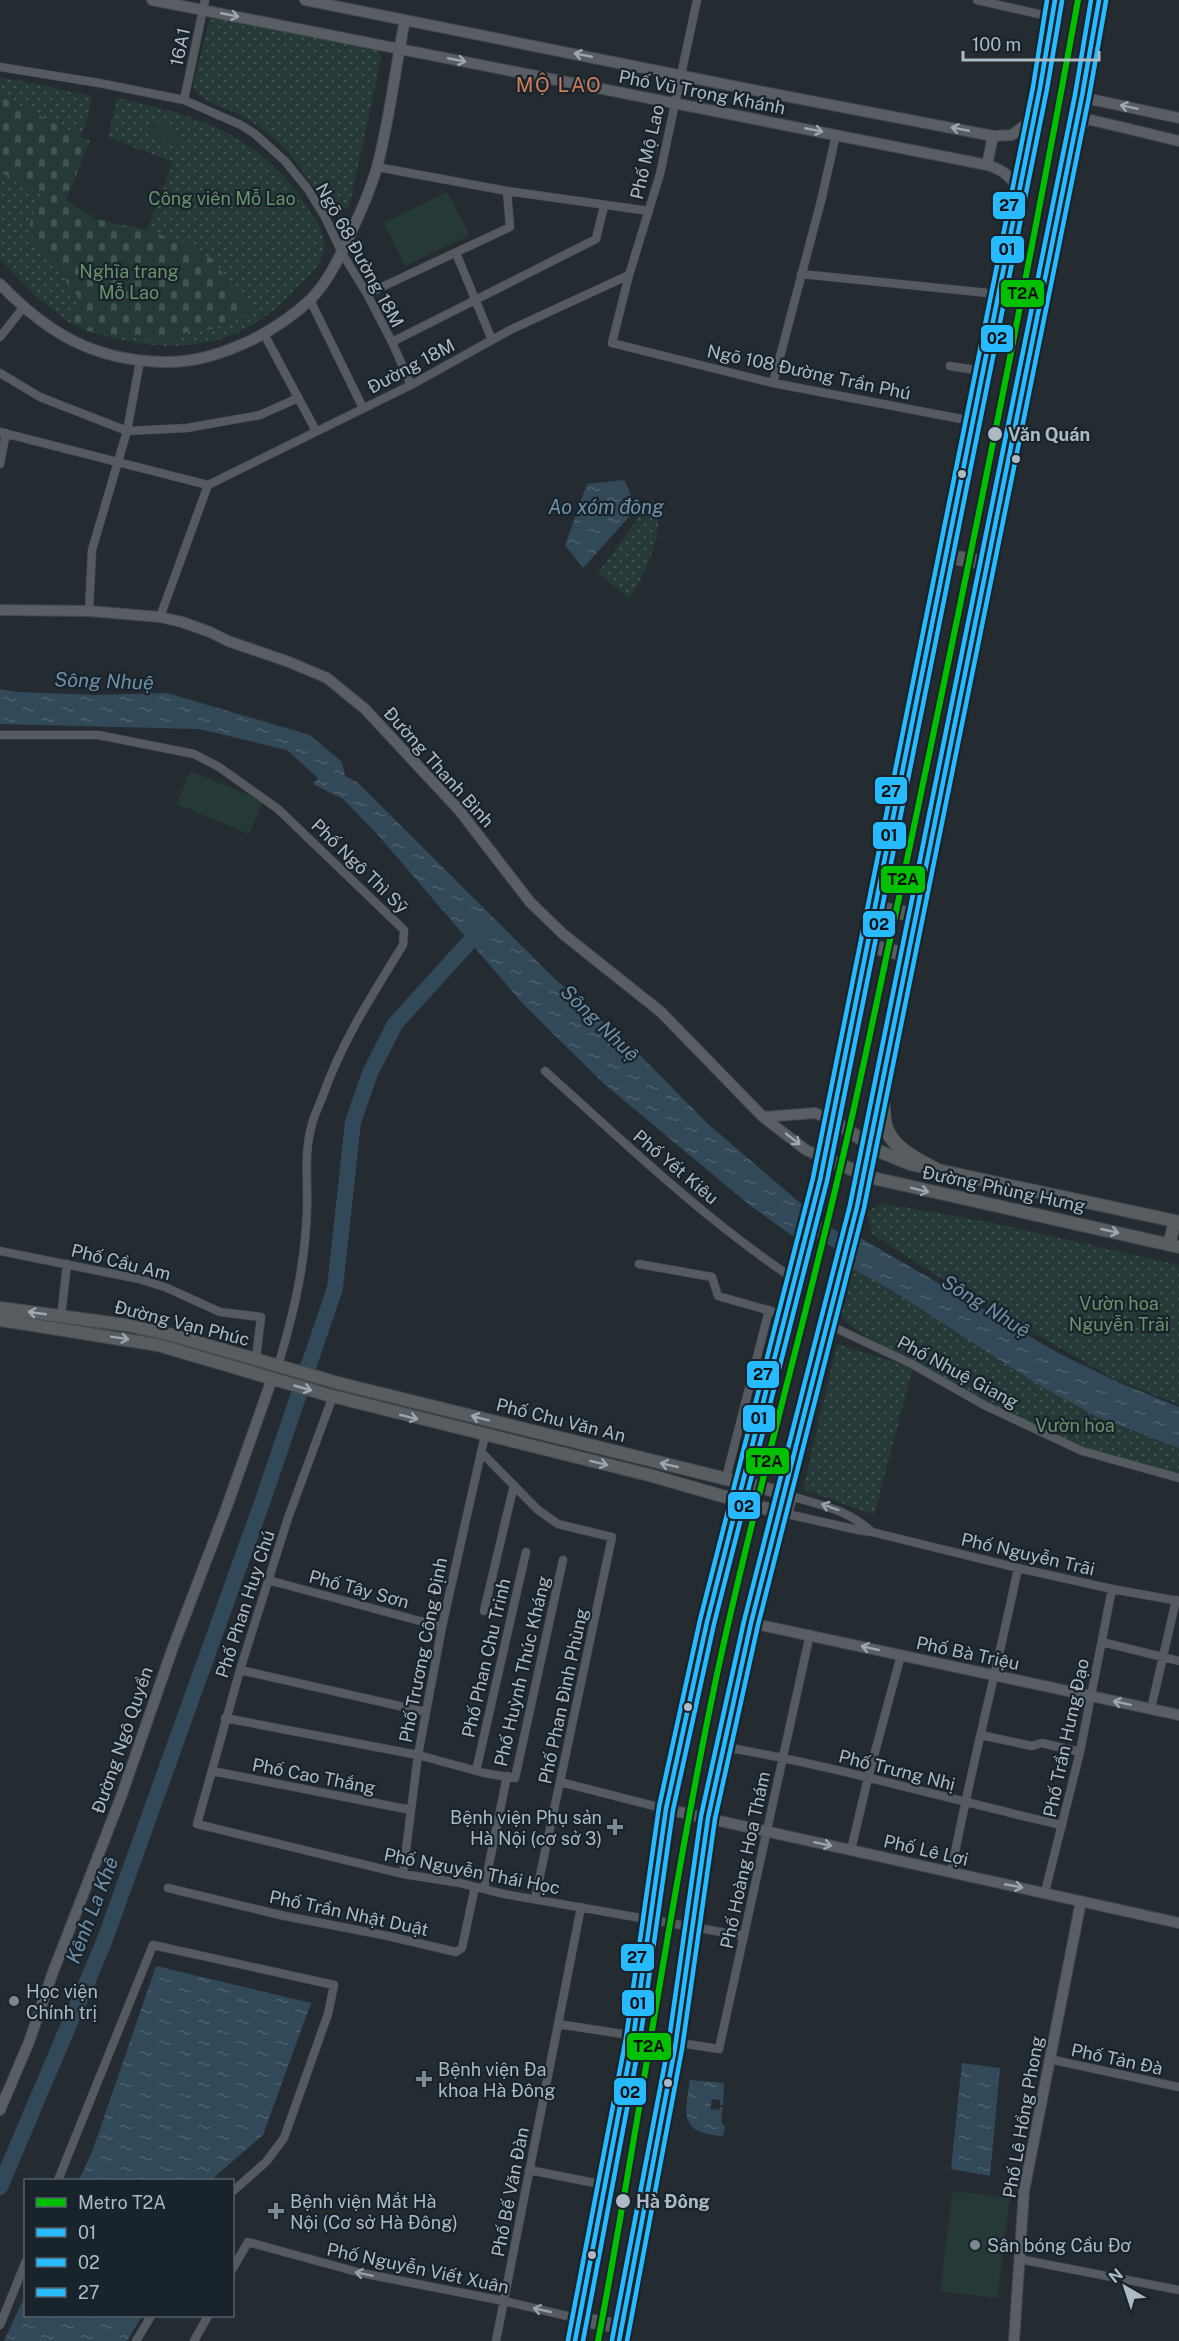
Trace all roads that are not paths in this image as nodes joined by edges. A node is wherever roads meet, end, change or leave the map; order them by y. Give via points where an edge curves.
1 (152, 0) edge
2 (305, 0) edge
3 (697, 0) edge
4 (977, 0) edge
5 (1055, 0) edge
6 (1099, 0) edge
7 (335, 3) edge
8 (204, 5) edge
9 (1052, 17) junction
10 (405, 20) junction
11 (399, 49) junction
12 (0, 67) edge
13 (682, 75) junction
14 (1083, 90) junction
15 (184, 100) junction
16 (674, 103) junction
17 (1108, 103) junction
18 (1179, 118) edge
19 (1033, 119) junction
20 (1105, 123) junction
21 (1074, 134) junction
22 (836, 135) junction
23 (993, 136) junction
24 (1179, 141) edge
25 (987, 165) junction
26 (377, 168) junction
27 (507, 192) junction
28 (1018, 195) junction
29 (604, 206) junction
30 (649, 212) junction
31 (342, 253) junction
32 (456, 253) junction
33 (801, 274) junction
34 (629, 275) junction
35 (0, 284) edge
36 (367, 294) junction
37 (998, 294) junction
38 (310, 300) junction
39 (475, 300) junction
40 (23, 308) junction
41 (264, 334) junction
42 (0, 337) edge
43 (492, 340) junction
44 (392, 342) junction
45 (641, 350) joint
46 (140, 361) junction
47 (950, 366) dead end
48 (982, 371) junction
49 (0, 373) edge
50 (773, 383) junction
51 (411, 385) junction
52 (298, 398) junction
53 (363, 408) junction
54 (972, 421) junction
55 (128, 431) junction
56 (316, 431) junction
57 (3, 433) edge
58 (116, 463) junction
59 (0, 464) edge
60 (208, 485) junction
61 (945, 556) junction
62 (987, 563) junction
63 (0, 609) edge
64 (89, 611) junction
65 (160, 617) junction
66 (0, 735) edge
67 (873, 908) junction
68 (916, 915) junction
69 (866, 945) junction
70 (907, 955) junction
71 (544, 1071) dead end
72 (880, 1090) junction
73 (764, 1117) junction
74 (831, 1120) junction
75 (870, 1145) junction
76 (824, 1158) junction
77 (934, 1169) junction
78 (864, 1174) junction
79 (1177, 1222) edge
80 (1174, 1246) edge
81 (0, 1251) edge
82 (639, 1264) dead end
83 (67, 1266) junction
84 (796, 1272) junction
85 (0, 1308) edge
86 (769, 1310) junction
87 (785, 1315) junction
88 (61, 1317) junction
89 (0, 1320) edge
90 (827, 1324) junction
91 (193, 1342) junction
92 (189, 1354) junction
93 (256, 1359) junction
94 (280, 1367) junction
95 (275, 1380) junction
96 (335, 1382) junction
97 (330, 1396) junction
98 (393, 1396) junction
99 (389, 1412) junction
100 (485, 1435) junction
101 (555, 1438) junction
102 (551, 1451) junction
103 (481, 1452) junction
104 (726, 1478) junction
105 (1179, 1478) edge
106 (742, 1481) junction
107 (514, 1485) junction
108 (722, 1494) junction
109 (788, 1494) junction
110 (737, 1499) junction
111 (783, 1513) junction
112 (872, 1532) junction
113 (526, 1552) dead end
114 (563, 1560) dead end
115 (1018, 1568) junction
116 (268, 1580) junction
117 (1112, 1589) junction
118 (1178, 1600) edge
119 (484, 1611) dead end
120 (751, 1623) junction
121 (442, 1627) junction
122 (810, 1634) junction
123 (1102, 1642) junction
124 (901, 1655) junction
125 (1162, 1657) junction
126 (1179, 1661) edge
127 (240, 1670) junction
128 (996, 1675) junction
129 (1090, 1696) junction
130 (1150, 1708) junction
131 (426, 1712) junction
132 (1179, 1715) edge
133 (225, 1718) junction
134 (981, 1735) junction
135 (724, 1747) junction
136 (1080, 1752) junction
137 (418, 1755) junction
138 (783, 1757) junction
139 (476, 1771) junction
140 (212, 1772) junction
141 (507, 1776) junction
142 (868, 1778) junction
143 (560, 1782) junction
144 (964, 1803) junction
145 (666, 1809) junction
146 (411, 1810) junction
147 (708, 1818) junction
148 (197, 1824) joint
149 (1062, 1825) junction
150 (766, 1832) junction
151 (851, 1850) junction
152 (951, 1873) junction
153 (403, 1874) junction
154 (476, 1887) junction
155 (168, 1888) dead end
156 (484, 1889) junction
157 (1045, 1892) junction
158 (535, 1899) junction
159 (1081, 1901) junction
160 (581, 1907) junction
161 (650, 1921) junction
162 (1179, 1923) edge
163 (692, 1927) junction
164 (744, 1936) junction
165 (558, 2024) junction
166 (634, 2035) junction
167 (676, 2042) junction
168 (1049, 2059) junction
169 (1179, 2087) edge
170 (0, 2110) edge
171 (529, 2170) junction
172 (59, 2179) edge
173 (605, 2185) junction
174 (234, 2190) edge
175 (1019, 2259) junction
176 (24, 2266) edge
177 (234, 2266) edge
178 (1179, 2290) edge
179 (504, 2301) junction
180 (150, 2317) edge
181 (207, 2317) edge
182 (580, 2319) junction
183 (0, 2325) edge
184 (622, 2326) junction
185 (136, 2341) edge
186 (194, 2341) edge
187 (496, 2341) edge
188 (575, 2341) edge
189 (619, 2341) edge
190 (1014, 2341) edge

1 - 8 street, Phố Vũ Trọng Khánh
2 - 7 street, Phố Vũ Trọng Khánh
3 - 13 street, Phố Mộ Lao
4 - 9 street
5 - 9 highway
6 - 14 highway
7 - 10 street, Phố Vũ Trọng Khánh
8 -> 11 street, Phố Vũ Trọng Khánh
8 - 15 street, 16A1
9 - 19 highway
10 - 11 street
13 -> 10 street, Phố Vũ Trọng Khánh
11 -> 16 street, Phố Vũ Trọng Khánh
11 - 26 street
12 - 15 street, Ngõ 68 Đường 18M
13 - 16 street, Phố Mộ Lao
23 -> 13 street, Phố Vũ Trọng Khánh
14 - 17 street via 1090,99
14 - 21 highway
15 - 31 street, Ngõ 68 Đường 18M via 241,125 277,153 307,188
16 -> 22 street, Phố Vũ Trọng Khánh
16 - 30 street, Phố Mộ Lao
18 -> 17 street
17 - 20 street
19 - 23 street, Phố Vũ Trọng Khánh via 1011,135
19 - 28 highway
20 - 21 street via 1087,119
20 - 24 street
21 - 62 highway
22 - 25 street, Phố Vũ Trọng Khánh
22 - 33 street
23 - 25 street
25 - 28 street, Phố Vũ Trọng Khánh via 1012,180
26 - 27 street
26 - 31 street
27 - 29 street
27 - 32 street via 510,227
28 - 37 highway
29 - 30 street
29 - 39 street via 596,239
30 - 34 street, Phố Mộ Lao
31 - 36 street, Ngõ 68 Đường 18M
31 - 38 street
32 - 36 street
32 - 39 street
33 - 37 street
33 - 50 street
34 - 43 street, Đường 18M
34 - 45 street, Phố Mộ Lao via 612,344
35 - 40 street
36 - 44 street, Ngõ 68 Đường 18M
37 - 48 highway
38 - 41 street
38 - 53 street
39 - 43 street
39 - 44 street
40 - 42 street
40 - 46 street via 79,345
41 - 46 street via 203,359
41 - 52 street
43 - 51 street, Đường 18M
44 - 51 street, Ngõ 68 Đường 18M
45 - 50 street, Ngõ 108 Đường Trần Phú
46 - 55 street
47 - 48 street
48 - 54 highway
49 - 55 street via 40,397
50 - 54 street, Ngõ 108 Đường Trần Phú
51 - 53 street, Đường 18M
52 - 55 street via 260,415 187,428
52 - 56 street
53 - 56 street, Đường 18M
54 - 61 highway
55 - 58 street
56 - 60 street, Đường 18M
57 - 58 street
57 - 59 street
58 - 60 street
58 - 64 street via 92,550
60 - 65 street
61 - 62 highway
61 - 67 highway
62 - 68 highway
63 - 64 street, Đường Thanh Bình
64 - 65 street, Đường Thanh Bình
65 - 73 street, Đường Thanh Bình via 321,675 365,709 459,810 530,903 667,1018
66 - 94 street, Phố Ngô Thì Sỹ via 98,735 194,754 278,809 404,930 403,945 345,1041 311,1128 302,1275
67 - 68 highway
67 - 69 highway
68 - 70 highway
69 - 70 highway
69 - 74 highway
70 - 72 highway
71 - 84 street, Phố Yết Kiêu via 645,1163 748,1246
72 - 75 highway
72 - 77 highway via 890,1134 910,1157
73 - 74 street via 814,1113
73 -> 76 street, Đường Thanh Bình
74 - 75 main road, Đường Phùng Hưng
74 - 76 highway
75 - 77 main road, Đường Phùng Hưng via 910,1164
75 - 78 highway
76 - 78 main road, Đường Phùng Hưng
76 - 84 highway
77 - 79 main road, Đường Phùng Hưng
78 -> 80 main road, Đường Phùng Hưng via 943,1196
78 - 90 highway
79 - 80 main road
81 - 83 street, Phố Cầu Am
82 - 86 street via 712,1277 718,1296
83 - 88 street
83 - 93 street, Phố Cầu Am via 139,1279 220,1312 261,1317
84 - 87 highway
88 -> 85 main road, Đường Vạn Phúc
86 - 87 street
86 - 104 street
87 - 106 highway
88 - 91 main road, Đường Vạn Phúc via 126,1325
89 -> 92 main road, Đường Vạn Phúc via 158,1345
90 - 105 street, Phố Nhuệ Giang via 1082,1451
90 - 109 highway
91 - 92 main road
91 - 93 main road, Đường Vạn Phúc
92 - 95 main road, Đường Vạn Phúc
93 - 94 main road, Đường Vạn Phúc
94 - 96 main road, Đường Vạn Phúc
95 -> 97 main road, Đường Vạn Phúc
95 - 170 street, Đường Ngô Quyền via 29,2042
96 - 97 main road via 342,1391
96 - 98 main road, Phố Chu Văn An
97 - 99 main road, Phố Chu Văn An
97 - 116 street, Phố Phan Huy Chú
98 - 99 main road via 386,1402
101 -> 98 main road, Phố Chu Văn An
99 -> 100 main road, Phố Chu Văn An
100 - 102 main road, Phố Chu Văn An
100 - 103 street, Phố Trương Công Định
101 - 102 main road
104 -> 101 main road, Phố Chu Văn An
102 -> 108 main road, Phố Chu Văn An
103 - 107 street
103 - 121 street, Phố Trương Công Định
104 - 106 main road, Phố Chu Văn An
104 - 108 main road
106 - 109 main road, Phố Chu Văn An
106 - 110 highway
107 - 119 street
107 - 143 street, Phố Phan Đình Phùng via 558,1524 612,1537
108 - 110 main road, Phố Chu Văn An
109 - 111 highway
112 -> 109 street, Phố Nguyễn Trãi via 856,1517
110 - 111 main road, Phố Chu Văn An
110 - 145 highway
111 - 112 street, Phố Nguyễn Trãi
111 - 120 highway
112 - 115 street, Phố Nguyễn Trãi
113 - 139 street, Phố Phan Chu Trinh
114 - 141 street, Phố Huỳnh Thúc Kháng via 515,1778
115 - 117 street, Phố Nguyễn Trãi
115 - 128 street
116 - 121 street, Phố Tây Sơn
116 - 127 street, Phố Phan Huy Chú
117 - 118 street, Phố Nguyễn Trãi
117 - 123 street, Phố Trần Hưng Đạo
118 - 125 street
120 - 122 street, Phố Bà Triệu
120 - 135 highway
121 - 131 street, Phố Trương Công Định
124 -> 122 street, Phố Bà Triệu
122 - 138 street, Phố Hoàng Hoa Thám
123 - 125 street
123 - 129 street, Phố Trần Hưng Đạo
124 - 128 street, Phố Bà Triệu
124 - 142 street
125 - 126 street
125 - 130 street
127 - 131 street
127 - 133 street, Phố Phan Huy Chú
128 - 129 street, Phố Bà Triệu
128 - 134 street
130 -> 129 street, Phố Bà Triệu
129 - 136 street, Phố Trần Hưng Đạo
130 - 132 street, Phố Bà Triệu
131 - 137 street, Phố Trương Công Định
133 - 137 street
133 - 140 street, Phố Phan Huy Chú
134 - 136 street
134 - 144 street
135 - 138 street, Phố Trưng Nhị
135 - 147 highway
136 - 149 street, Phố Trần Hưng Đạo
137 - 139 street
137 - 146 street, Phố Trương Công Định
138 - 142 street, Phố Trưng Nhị
138 - 150 street, Phố Hoàng Hoa Thám
139 - 141 street
140 - 146 street, Phố Cao Thắng
140 - 148 street, Phố Phan Huy Chú
141 - 156 street, Phố Huỳnh Thúc Kháng
142 - 144 street, Phố Trưng Nhị
142 - 151 street
143 - 145 street
143 - 158 street, Phố Phan Đình Phùng
144 - 149 street, Phố Trưng Nhị
144 - 152 street
145 - 147 street, Phố Lê Lợi
145 - 161 highway
146 - 153 street, Phố Trương Công Định
147 - 150 street, Phố Lê Lợi
147 - 163 highway
148 - 153 street, Phố Nguyễn Thái Học
149 - 157 street, Phố Trần Hưng Đạo
150 -> 151 street, Phố Lê Lợi
150 - 164 street, Phố Hoàng Hoa Thám
151 - 152 street, Phố Lê Lợi
152 -> 157 street, Phố Lê Lợi
153 - 154 street, Phố Nguyễn Thái Học
154 - 155 street, Phố Trần Nhật Duật via 462,1948 456,1952
154 - 156 street, Phố Nguyễn Thái Học
156 - 158 street, Phố Nguyễn Thái Học
157 - 159 street, Phố Lê Lợi
158 - 160 street, Phố Nguyễn Thái Học
159 - 162 street, Phố Lê Lợi
159 - 168 street, Phố Lê Hồng Phong
160 - 161 street, Phố Nguyễn Thái Học
160 - 165 street, Phố Bế Văn Đàn
161 - 163 street, Phố Nguyễn Thái Học
161 - 166 highway
163 - 164 street, Phố Nguyễn Thái Học
163 - 167 highway
164 - 167 street, Phố Hoàng Hoa Thám via 719,2049
165 - 166 street
165 - 171 street, Phố Bế Văn Đàn
166 - 167 street
166 - 173 highway
167 - 184 highway
168 - 169 street, Phố Tản Đà
168 - 175 street, Phố Lê Hồng Phong via 1024,2191
171 - 173 street
171 - 179 street, Phố Bế Văn Đàn
172 - 174 street via 153,1945 334,1985 328,2014 284,2138 266,2162
173 - 182 highway
175 - 178 street
175 - 190 street, Phố Lê Hồng Phong
176 - 183 street
179 -> 177 street, Phố Nguyễn Viết Xuân via 360,2273 248,2242
182 -> 179 street, Phố Nguyễn Viết Xuân
179 - 187 street, Phố Bế Văn Đàn
180 - 185 street
181 - 186 street
182 - 184 highway
182 - 188 highway
184 - 189 highway

